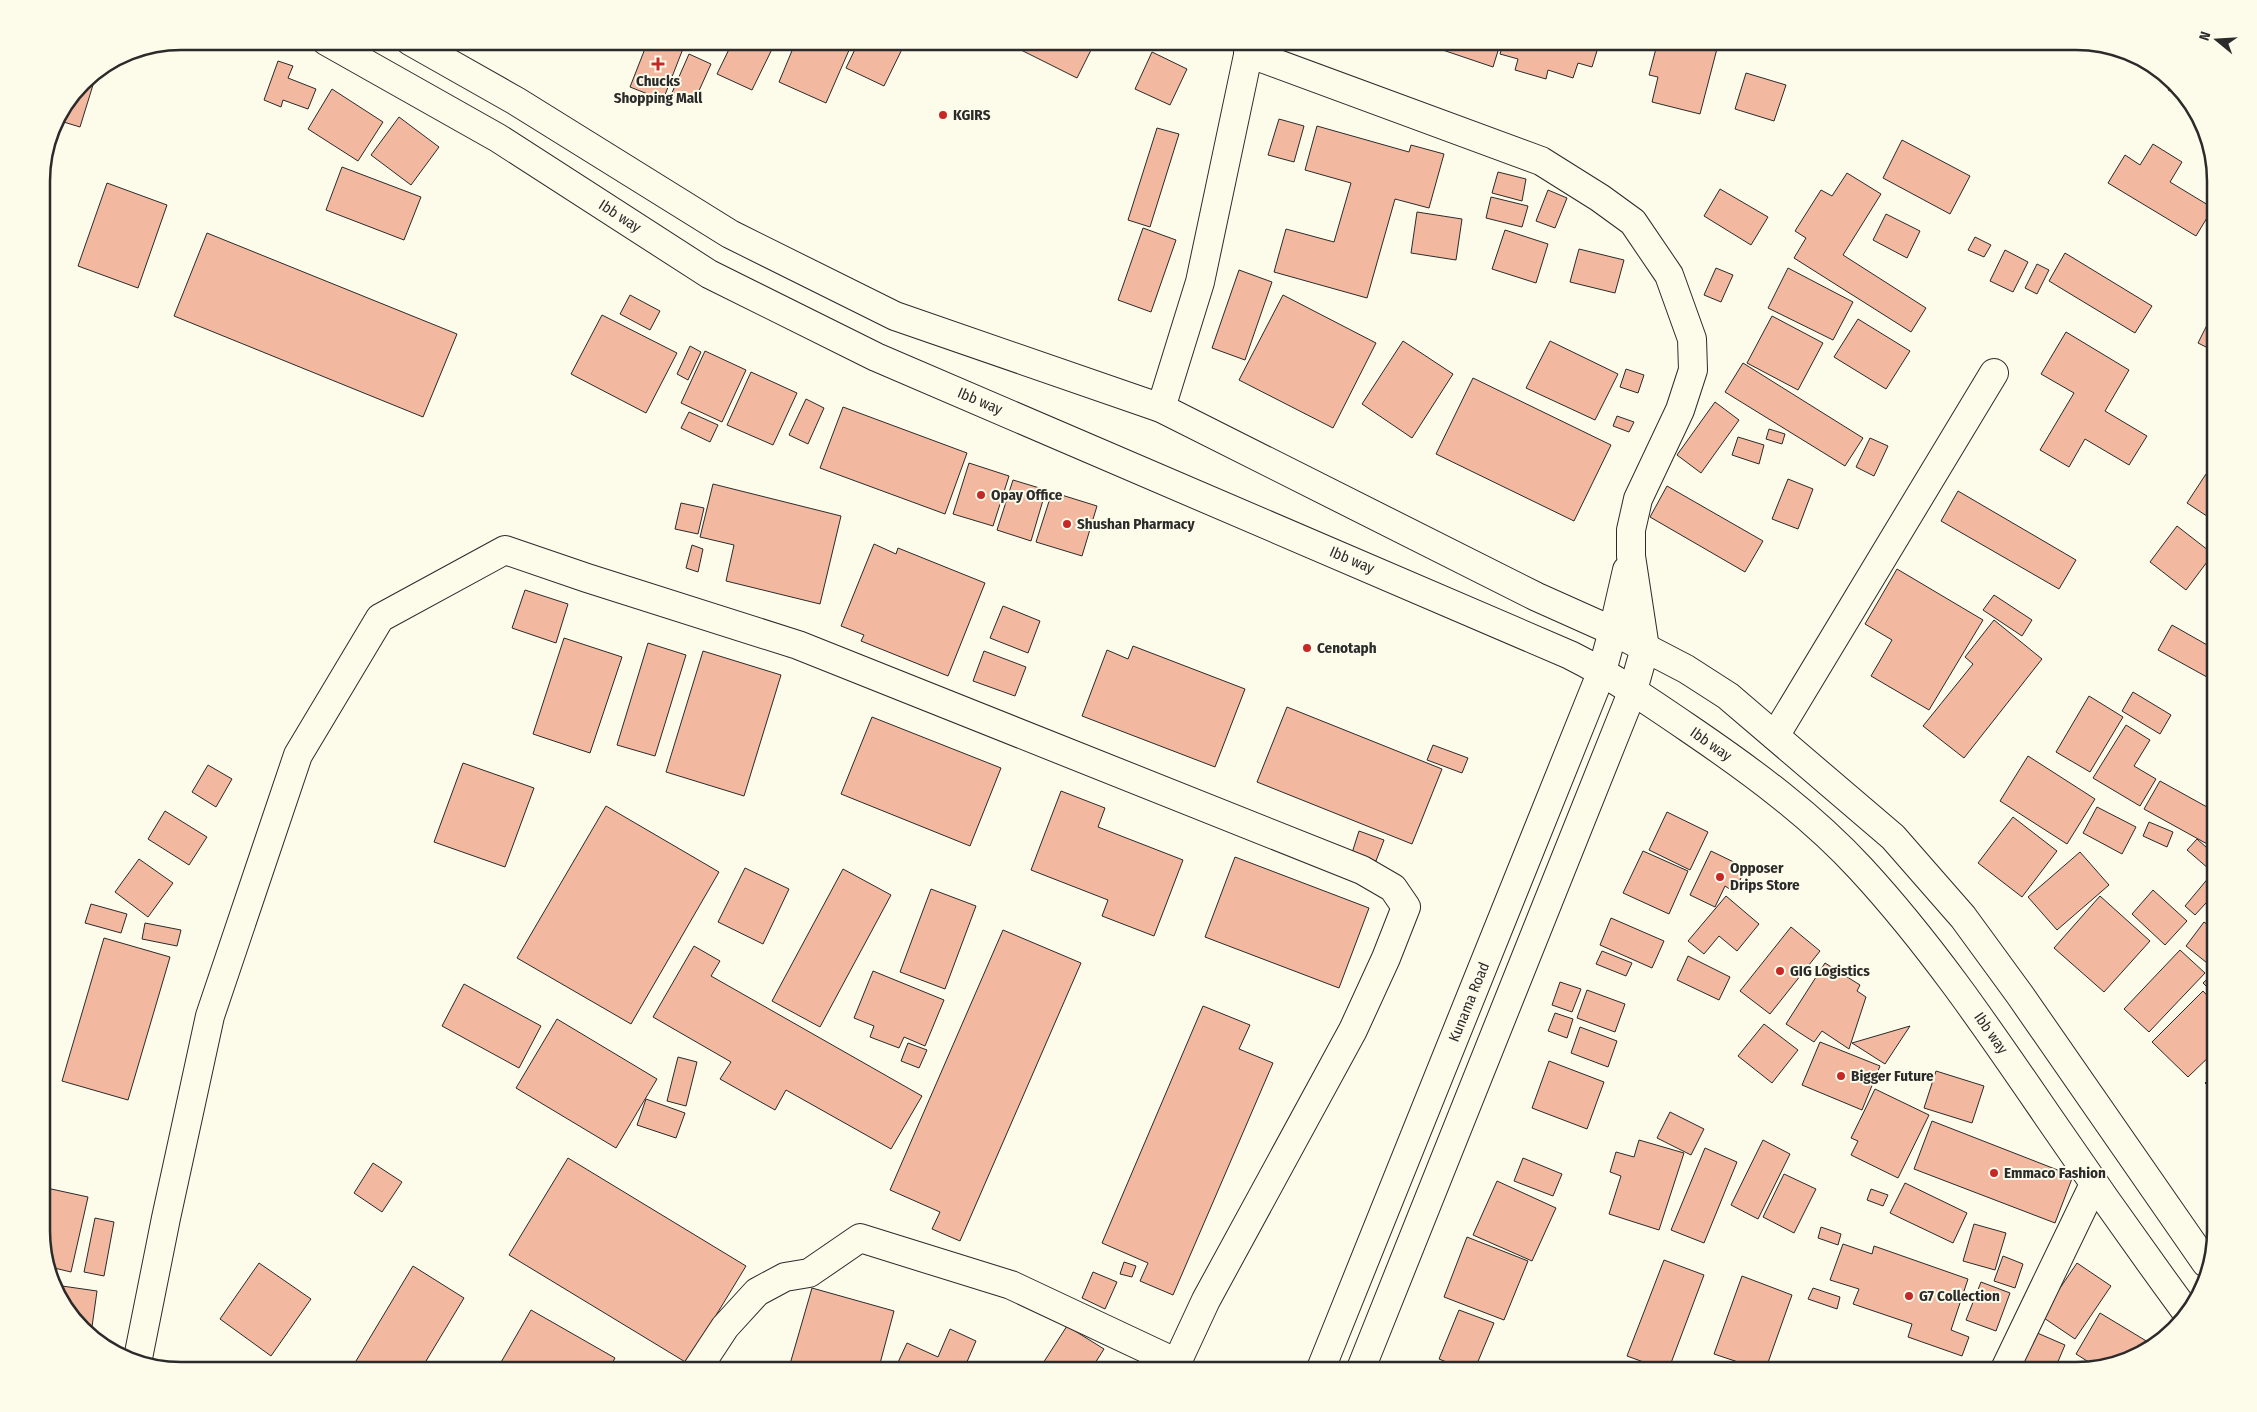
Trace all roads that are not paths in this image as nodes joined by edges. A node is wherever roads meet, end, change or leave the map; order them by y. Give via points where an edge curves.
1 (342, 50) edge
2 (426, 50) edge
3 (1248, 50) edge
4 (1257, 50) edge
5 (1994, 373) dead end
6 (1161, 408) junction
7 (1630, 556) junction
8 (1613, 632) junction
9 (1645, 648) junction
10 (1602, 671) junction
11 (1633, 690) junction
12 (1775, 736) junction
13 (2094, 1184) junction
14 (2204, 1260) edge
15 (2183, 1307) edge
16 (139, 1355) edge
17 (702, 1362) edge
18 (1165, 1362) edge
19 (1177, 1362) edge
20 (1324, 1362) edge
21 (1364, 1362) edge
22 (2008, 1362) edge

1 - 10 main road, Ibb way via 498,138 709,274 876,357
2 - 6 main road via 516,101 730,234 886,311
3 - 6 main road via 1200,282
4 - 7 main road via 1541,161 1633,222 1670,275 1692,339 1693,370 1680,410 1638,499 1631,530
5 - 12 main road
6 - 8 main road
7 - 8 main road, Kunama Road
7 - 9 main road
8 - 9 main road
8 - 10 main road, Kunama Road
9 - 11 main road
9 - 12 main road via 1728,696
10 - 11 main road, Ibb way
10 - 20 main road, Kunama Road
11 - 13 main road, Ibb way via 1761,778 1860,868 1928,946
11 - 21 main road
12 - 14 main road via 1893,837 1962,917
13 - 15 main road, Ibb way
13 - 22 main road
16 - 19 main road via 210,1016 298,755 380,618 505,550 798,646 1362,870 1393,888 1406,907 1386,958 1353,1030 1206,1300
17 - 18 main road via 725,1327 757,1292 785,1277 809,1273 860,1238 1012,1285

